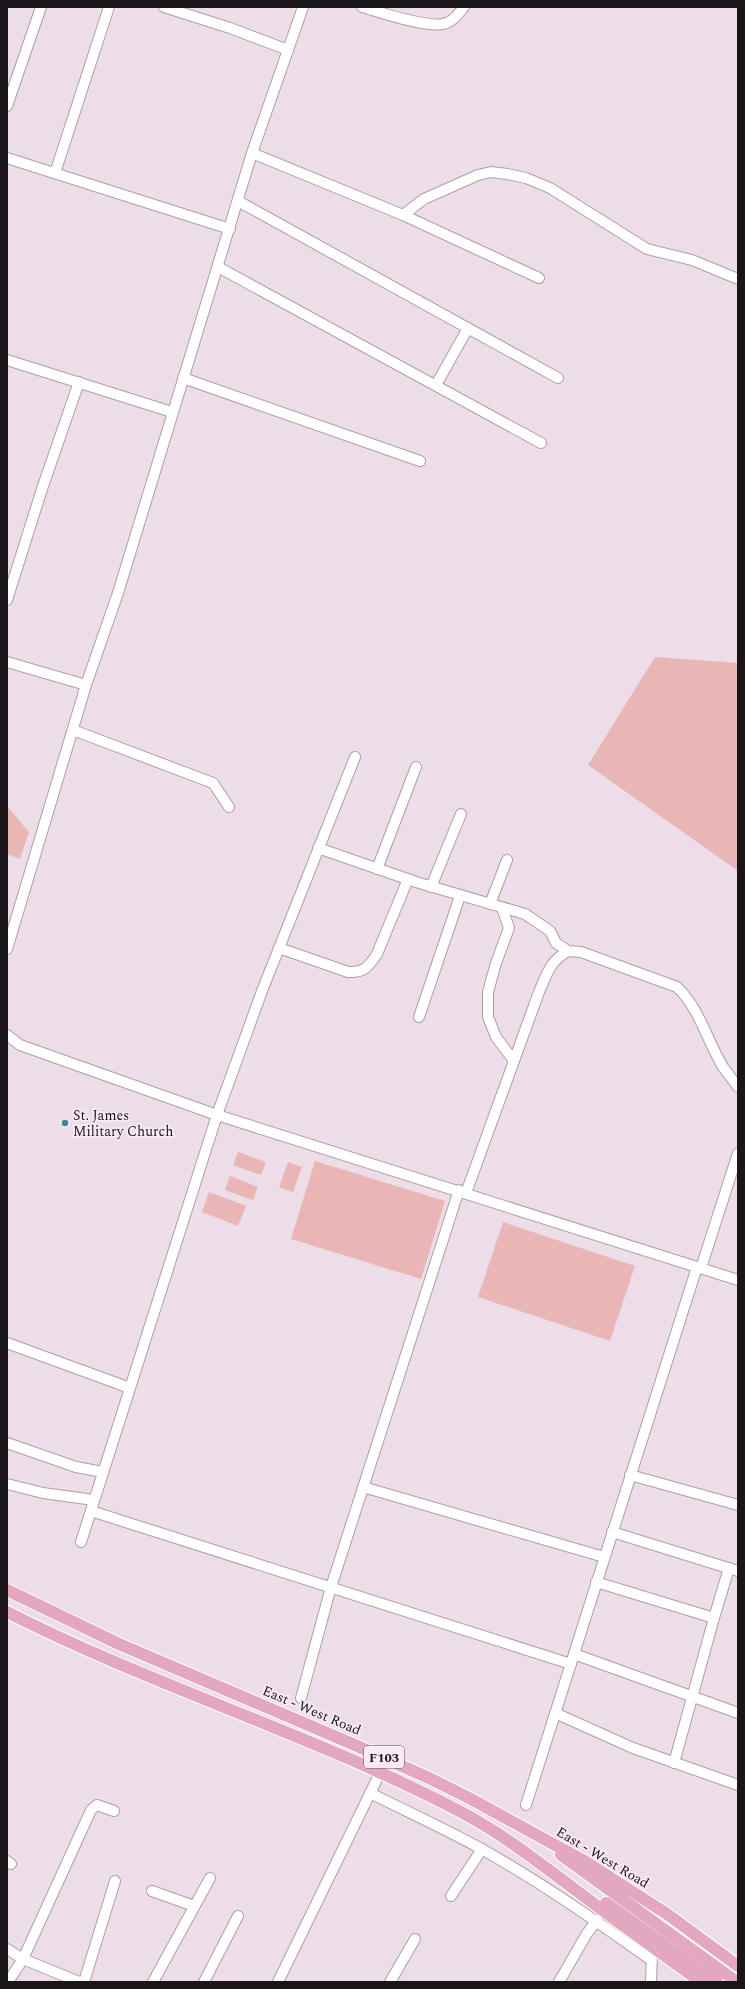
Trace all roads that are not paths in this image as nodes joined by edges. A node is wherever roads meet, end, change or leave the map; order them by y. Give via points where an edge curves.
1 (41, 7) edge
2 (108, 7) edge
3 (164, 7) edge
4 (303, 7) edge
5 (362, 7) edge
6 (464, 7) edge
7 (288, 50) junction
8 (7, 106) edge
9 (252, 153) junction
10 (7, 158) edge
11 (54, 173) junction
12 (238, 200) junction
13 (403, 215) junction
14 (230, 229) junction
15 (218, 267) junction
16 (539, 278) dead end
17 (738, 279) edge
18 (468, 328) junction
19 (7, 360) edge
20 (183, 378) junction
21 (558, 378) dead end
22 (79, 382) junction
23 (436, 385) junction
24 (172, 412) junction
25 (541, 443) dead end
26 (420, 461) dead end
27 (7, 600) edge
28 (7, 662) edge
29 (86, 685) junction
30 (73, 730) junction
31 (355, 757) dead end
32 (416, 767) dead end
33 (229, 807) dead end
34 (461, 814) dead end
35 (318, 848) junction
36 (507, 860) dead end
37 (377, 869) junction
38 (408, 879) junction
39 (431, 887) junction
40 (460, 896) junction
41 (490, 904) junction
42 (502, 908) junction
43 (279, 948) junction
44 (7, 949) edge
45 (568, 951) junction
46 (419, 1017) dead end
47 (7, 1035) edge
48 (20, 1045) junction
49 (7, 1046) edge
50 (514, 1061) junction
51 (738, 1087) edge
52 (217, 1115) junction
53 (738, 1154) edge
54 (463, 1192) junction
55 (699, 1267) junction
56 (738, 1280) edge
57 (7, 1343) edge
58 (130, 1388) junction
59 (7, 1443) edge
60 (103, 1472) junction
61 (630, 1475) junction
62 (7, 1484) edge
63 (364, 1487) junction
64 (94, 1500) junction
65 (738, 1504) edge
66 (91, 1511) junction
67 (612, 1532) junction
68 (81, 1542) dead end
69 (604, 1557) junction
70 (733, 1570) edge
71 (596, 1582) junction
72 (331, 1587) junction
73 (7, 1590) edge
74 (7, 1612) edge
75 (714, 1618) junction
76 (119, 1644) junction
77 (573, 1659) junction
78 (112, 1660) junction
79 (694, 1697) junction
80 (301, 1698) dead end
81 (555, 1713) junction
82 (738, 1713) edge
83 (674, 1763) junction
84 (380, 1773) junction
85 (738, 1785) edge
86 (370, 1793) junction
87 (526, 1805) dead end
88 (114, 1811) dead end
89 (520, 1826) junction
90 (508, 1840) junction
91 (482, 1849) junction
92 (210, 1878) dead end
93 (115, 1881) dead end
94 (152, 1891) dead end
95 (451, 1896) dead end
96 (194, 1906) junction
97 (624, 1908) junction
98 (238, 1916) dead end
99 (597, 1920) junction
100 (415, 1939) dead end
101 (653, 1948) junction
102 (7, 1949) edge
103 (23, 1959) junction
104 (651, 1960) junction
105 (738, 1966) edge
106 (8, 1982) edge
107 (79, 1982) edge
108 (84, 1982) edge
109 (153, 1982) edge
110 (204, 1982) edge
111 (278, 1982) edge
112 (390, 1982) edge
113 (559, 1982) edge
114 (652, 1982) edge
115 (701, 1982) edge
116 (717, 1982) edge
117 (737, 1982) edge

1 - 8 street
2 - 11 street
3 - 7 street
4 - 7 street
5 - 6 street via 424,23 442,24 453,20
7 - 9 street
9 - 12 street
9 - 13 street
10 - 11 street
11 - 14 street
12 - 14 street
12 - 18 street
13 - 16 street
13 - 17 street via 424,200 478,175 491,172 507,174 526,178 550,188 647,249 692,260
14 - 15 street
15 - 20 street
15 - 23 street
18 - 21 street
18 - 23 street
19 - 22 street
20 - 24 street
20 - 26 street
22 - 24 street
22 - 27 street
23 - 25 street
24 - 29 street via 118,593
28 - 29 street
29 - 30 street
30 - 33 street via 213,783
30 - 44 street
31 - 35 street
32 - 37 street
34 - 39 street
35 - 37 street
35 - 43 street
36 - 41 street
37 - 38 street
38 - 39 street
38 - 43 street via 377,954 370,964 358,972 348,972
39 - 40 street
40 - 41 street
40 - 46 street
41 - 42 street
42 - 45 street via 525,914 550,931 556,943
42 - 50 street via 509,928 488,992 488,1017 496,1037
43 - 52 street
45 - 50 street via 557,957 550,965
45 - 51 street via 581,952 677,987 693,1007 723,1066
47 - 48 street
48 - 49 street
48 - 52 street
50 - 54 street
52 - 54 street
52 - 58 street
53 - 55 street
54 - 55 street
54 - 63 street
55 - 56 street
55 - 61 street
57 - 58 street
58 - 60 street
59 - 60 street via 76,1467
60 - 64 street
61 - 65 street
61 - 67 street
62 - 64 street via 43,1493
63 - 69 street
63 - 72 street
64 - 66 street
66 - 68 street
66 - 72 street
67 - 69 street
67 - 70 street
69 - 71 street
70 - 75 street
71 - 75 street
71 - 77 street
72 - 77 street
72 - 80 street
73 - 76 main road, East - West Road / F103
74 - 78 main road, F103
75 - 79 street
76 - 78 main road
76 - 89 main road, East - West Road / F103 via 429,1778
77 - 79 street
77 - 81 street
78 - 84 main road, F103
79 - 82 street
79 - 83 street
81 - 83 street
81 - 87 street
83 - 85 street
84 - 86 street
84 - 90 main road, F103 via 463,1813
86 - 91 street
86 - 111 street
88 - 103 street via 97,1805 91,1810
89 - 97 main road
89 - 105 main road, East - West Road / F103 via 586,1862 667,1914
90 - 97 main road
90 - 101 main road, F103
91 - 95 street
91 - 99 street
92 - 96 street
93 - 108 street
94 - 96 street
96 - 109 street
97 - 116 main road
97 - 117 main road
98 - 110 street
99 - 104 street
99 - 113 street
100 - 112 street
101 - 104 street
101 - 115 main road, F103
102 - 103 street
103 - 106 street
103 - 107 street
104 - 114 street

